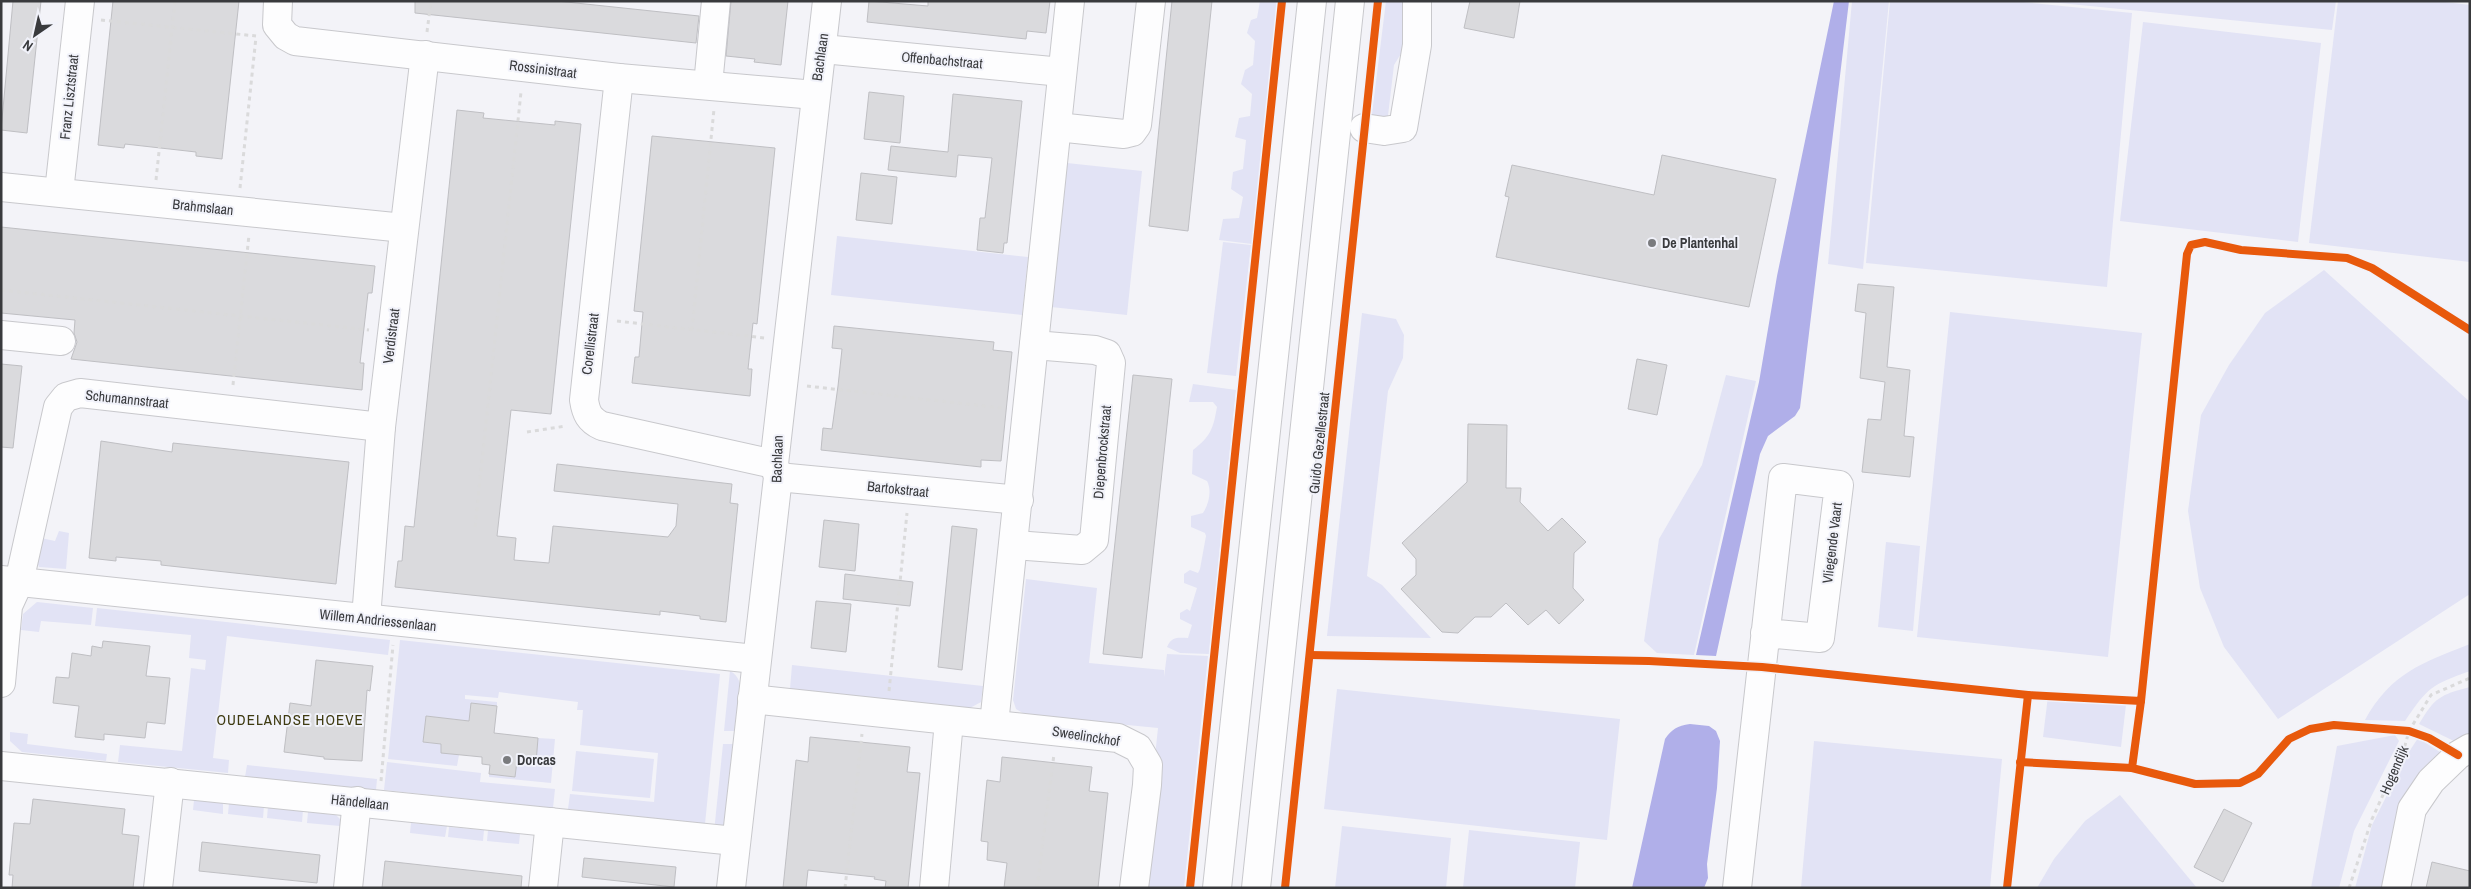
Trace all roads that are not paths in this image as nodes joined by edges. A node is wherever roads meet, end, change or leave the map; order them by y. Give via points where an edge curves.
1 (716, 1) edge
2 (827, 1) edge
3 (1070, 1) edge
4 (1151, 1) edge
5 (1312, 1) edge
6 (1350, 1) edge
7 (1417, 1) edge
8 (79, 9) edge
9 (270, 21) edge
10 (823, 49) junction
11 (425, 54) junction
12 (1062, 72) junction
13 (619, 78) junction
14 (712, 86) junction
15 (815, 95) junction
16 (1056, 127) junction
17 (1364, 128) dead end
18 (1, 187) edge
19 (59, 192) junction
20 (404, 228) junction
21 (1, 335) edge
22 (60, 340) dead end
23 (1034, 345) junction
24 (381, 427) junction
25 (776, 470) junction
26 (1018, 500) junction
27 (1014, 545) junction
28 (10, 581) edge
29 (366, 618) junction
30 (1765, 633) junction
31 (755, 659) junction
32 (1, 682) edge
33 (752, 699) junction
34 (949, 721) junction
35 (994, 724) junction
36 (2470, 748) edge
37 (1, 766) edge
38 (170, 782) junction
39 (368, 802) junction
40 (550, 822) junction
41 (735, 841) junction
42 (158, 888) edge
43 (348, 888) edge
44 (543, 888) edge
45 (731, 888) edge
46 (934, 888) edge
47 (1134, 888) edge
48 (1217, 888) edge
49 (1256, 888) edge
50 (1738, 888) edge
51 (2396, 888) edge

1 - 14 street
2 - 10 street, Bachlaan
3 - 12 street
4 - 16 street via 1137,125 1132,132 1124,134
5 - 48 street
6 - 49 street, Guido Gezellestraat
7 - 17 street via 1417,45 1403,128 1384,131
8 - 19 street, Franz Lisztstraat
9 - 11 street, Rossinistraat via 295,41
10 - 12 street, Offenbachstraat
10 - 15 street, Bachlaan
11 - 13 street, Rossinistraat
11 - 20 street, Verdistraat
12 - 16 street
13 - 14 street, Rossinistraat
13 - 25 street, Corellistraat via 585,411 592,422 602,426
14 - 15 street, Rossinistraat
15 - 25 street, Bachlaan
16 - 23 street
18 - 19 street, Brahmslaan
19 - 20 street, Brahmslaan
20 - 24 street, Verdistraat
21 - 22 street
23 - 26 street
23 - 27 street, Diepenbrockstraat via 1095,350 1107,354 1111,364 1094,540 1082,550
24 - 28 street, Schumannstraat via 80,393 66,397 58,407
24 - 29 street, Verdistraat
25 - 26 street, Bartokstraat via 909,490
25 - 31 street, Bachlaan
26 - 27 street
27 - 35 street
28 - 29 street, Willem Andriessenlaan
28 - 32 street, Schumannstraat
29 - 31 street, Willem Andriessenlaan
30 - 30 street, Vliegende Vaart via 1820,638 1839,485 1783,478
30 - 50 street, Vliegende Vaart
31 - 33 street, Bachlaan
33 - 34 street, Sweelinckhof
33 - 41 street, Bachlaan
34 - 35 street, Sweelinckhof
34 - 46 street
35 - 47 street, Sweelinckhof via 1118,738 1138,748 1148,765 1148,785
36 - 51 street via 2431,781 2412,809
37 - 38 street, Händellaan
38 - 39 street, Händellaan
38 - 42 street
39 - 40 street, Händellaan
39 - 43 street
40 - 41 street, Händellaan
40 - 44 street
41 - 45 street, Bachlaan

